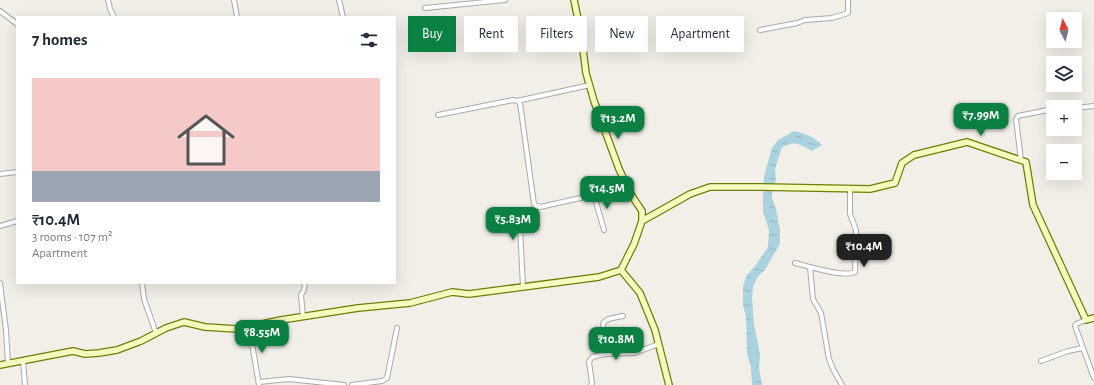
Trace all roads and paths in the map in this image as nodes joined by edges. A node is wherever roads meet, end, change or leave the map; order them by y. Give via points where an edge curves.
1 (108, 0) edge
2 (234, 0) edge
3 (339, 0) edge
4 (505, 0) edge
5 (574, 0) edge
6 (848, 0) edge
7 (425, 8) dead end
8 (0, 11) edge
9 (114, 16) edge
10 (237, 16) edge
11 (343, 16) edge
12 (16, 23) edge
13 (760, 30) dead end
14 (590, 85) junction
15 (517, 101) junction
16 (1094, 106) edge
17 (1082, 107) edge
18 (1046, 110) edge
19 (438, 115) dead end
20 (1021, 160) junction
21 (16, 172) edge
22 (0, 174) edge
23 (626, 183) junction
24 (850, 188) junction
25 (594, 195) junction
26 (537, 206) junction
27 (16, 221) edge
28 (642, 221) junction
29 (0, 226) edge
30 (604, 230) dead end
31 (795, 263) dead end
32 (810, 267) junction
33 (621, 270) junction
34 (0, 283) edge
35 (142, 284) edge
36 (305, 284) edge
37 (523, 287) junction
38 (623, 316) dead end
39 (302, 317) junction
40 (1094, 318) edge
41 (1086, 320) junction
42 (249, 326) junction
43 (397, 328) dead end
44 (6, 330) junction
45 (0, 331) edge
46 (156, 334) junction
47 (659, 344) junction
48 (1083, 348) junction
49 (605, 354) junction
50 (23, 361) junction
51 (1041, 361) dead end
52 (8, 364) junction
53 (0, 365) edge
54 (1094, 378) edge
55 (259, 383) edge
56 (25, 385) edge
57 (344, 385) edge
58 (352, 385) edge
59 (591, 385) edge
60 (669, 385) edge
61 (842, 385) edge

1 - 9 street
2 - 10 street
3 - 11 street
4 - 7 street
5 - 14 street
6 - 13 street via 848,13
8 - 12 street
14 - 15 street
14 - 23 street via 599,116
15 - 19 street
15 - 26 street via 520,103 534,204
16 - 17 street
18 - 20 street via 1018,116 1016,119
20 - 24 street via 967,142 914,155 902,163 895,183 870,189
20 - 41 street via 1026,162 1033,206
21 - 22 street
23 - 25 street
23 - 28 street via 642,211
24 - 28 street via 710,187 690,194
24 - 32 street via 850,214 856,230 855,272 830,272
25 - 26 street
25 - 30 street
26 - 37 street via 520,226
27 - 29 street
28 - 33 street
31 - 32 street
32 - 61 street via 813,299 821,312 829,359
33 - 37 street via 599,277
33 - 47 street via 640,293
34 - 44 street
35 - 46 street via 144,299
36 - 39 street via 301,295
37 - 39 street via 469,294 452,292 410,303
38 - 49 street via 604,321
39 - 42 street
40 - 41 street
41 - 48 street via 1075,325
42 - 46 street via 237,328 184,322
42 - 55 street
43 - 58 street via 388,378
44 - 45 street
44 - 52 street
46 - 50 street via 117,350 85,354 73,351
47 - 49 street via 634,353
47 - 60 street
48 - 51 street
48 - 54 street
49 - 59 street via 595,355 590,359
50 - 52 street
50 - 56 street
52 - 53 street
55 - 57 street via 289,379

